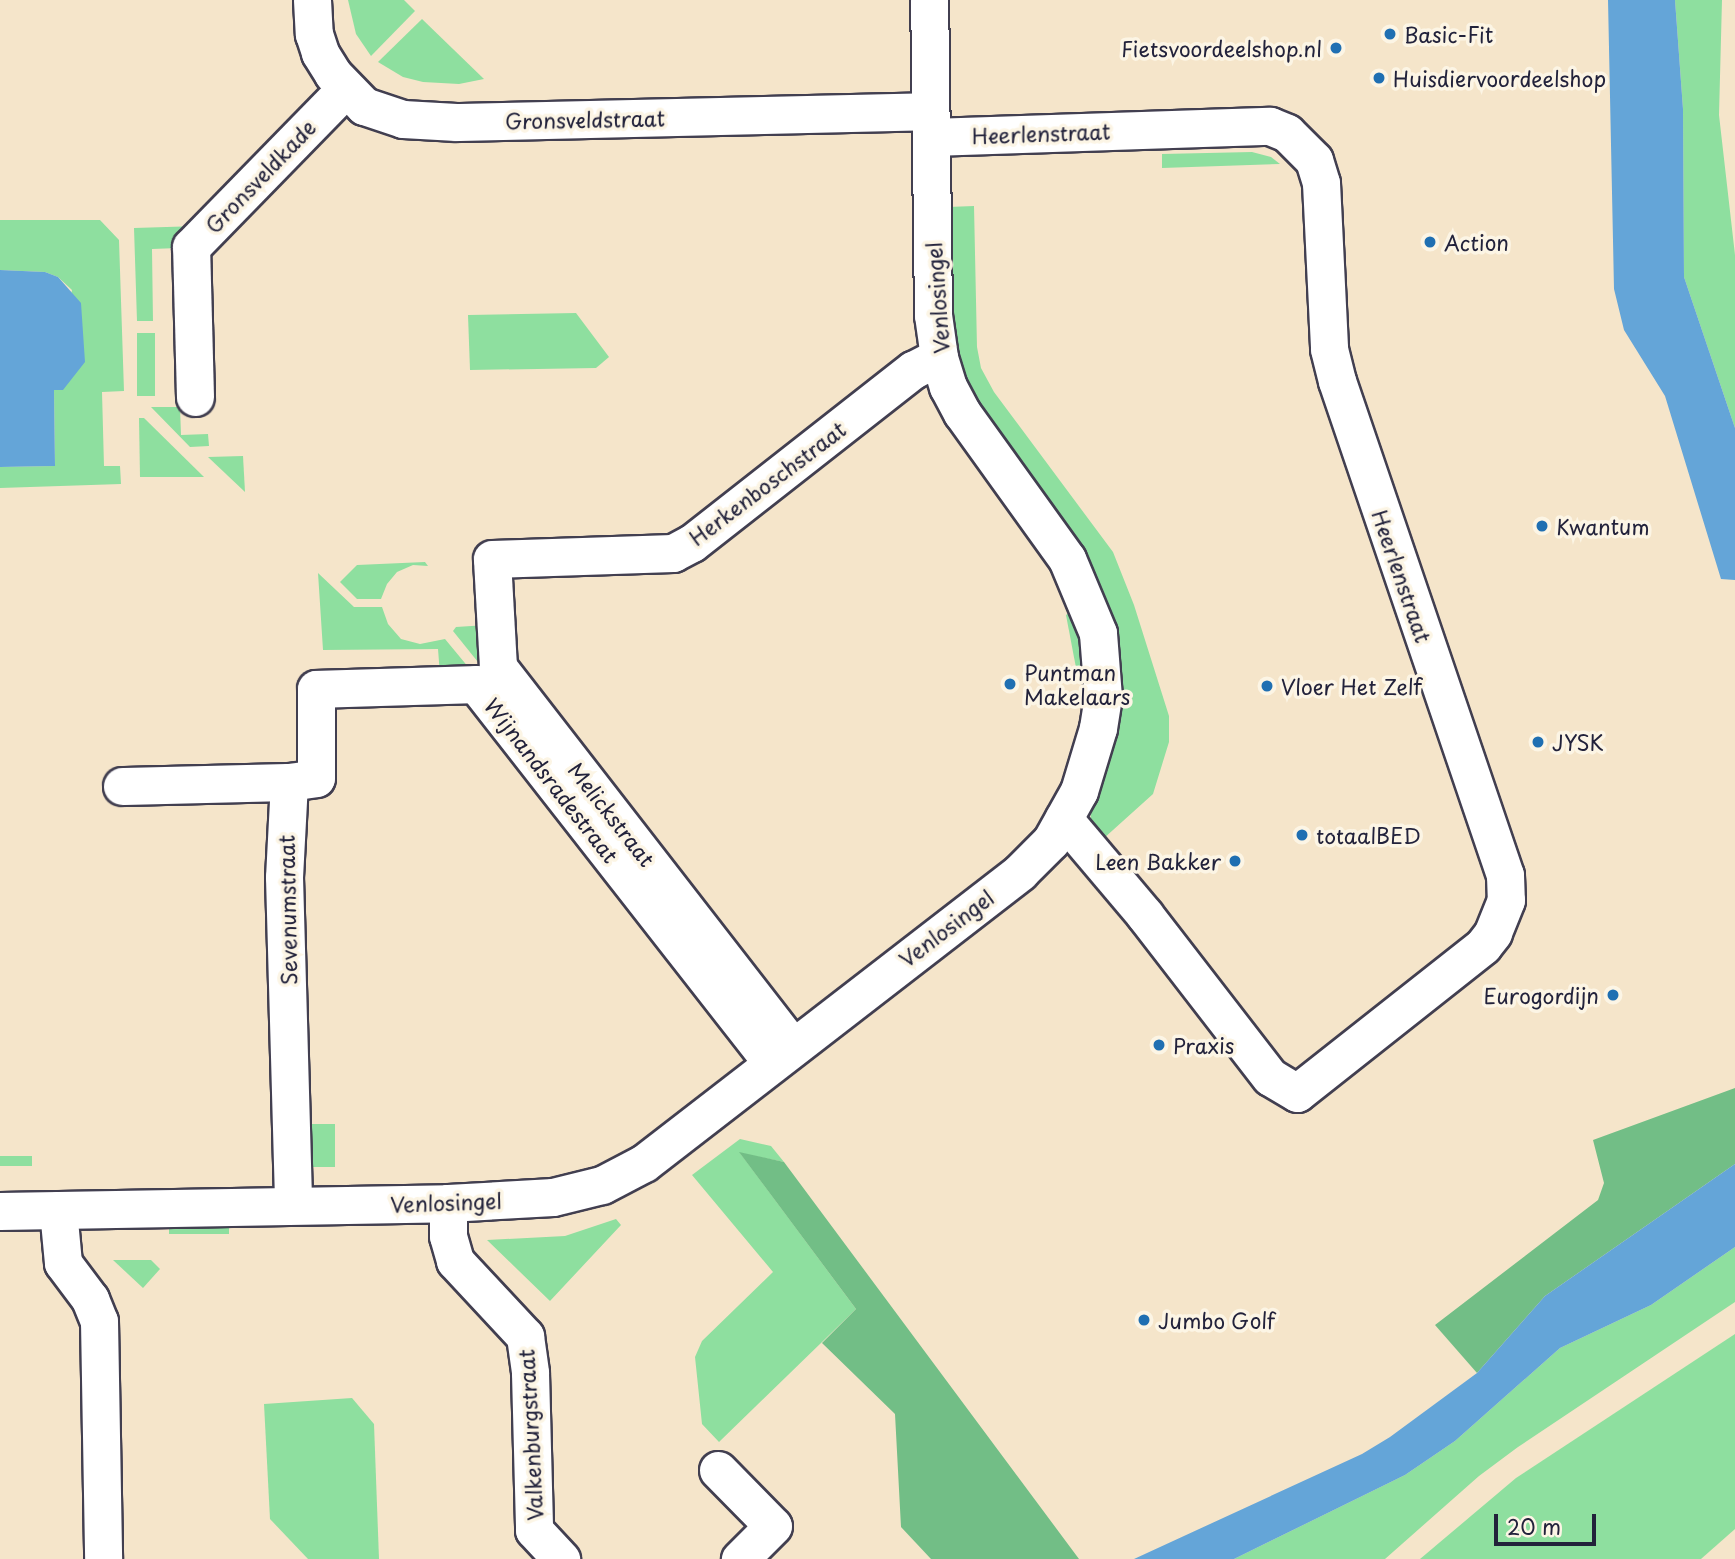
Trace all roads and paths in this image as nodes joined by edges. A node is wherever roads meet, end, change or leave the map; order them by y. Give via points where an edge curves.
1 (312, 0) edge
2 (929, 0) edge
3 (345, 89) junction
4 (931, 124) junction
5 (939, 357) junction
6 (195, 397) dead end
7 (492, 559) joint
8 (289, 782) junction
9 (122, 786) dead end
10 (1064, 819) junction
11 (782, 1054) junction
12 (448, 1203) junction
13 (293, 1205) junction
14 (58, 1210) junction
15 (0, 1211) edge
16 (718, 1470) dead end
17 (103, 1559) edge
18 (561, 1559) edge
19 (740, 1559) edge

1 - 3 street, Gronsveldstraat via 320,53
2 - 4 street, Venlosingel
3 - 4 street, Gronsveldstraat via 364,106 383,114 456,122
3 - 6 street, Gronsveldkade via 191,247
4 - 5 street, Venlosingel via 933,315
4 - 10 street, Heerlenstraat via 1270,125 1287,132 1314,160 1321,183 1329,349 1505,875 1506,900 1483,946 1297,1093 1270,1077
5 - 7 street, Herkenboschstraat via 913,370 692,543 673,553
5 - 10 street, Venlosingel via 962,413 1068,559 1098,633 1103,697 1098,728 1079,791
7 - 11 street, Melickstraat via 498,667
8 - 9 street
8 - 11 street, Wijnandsradestraat via 316,778 316,689 476,684
8 - 13 street, Sevenumstraat via 284,877
10 - 11 street, Venlosingel via 1051,841 1020,872
11 - 12 street, Venlosingel via 644,1163 602,1185 552,1197
12 - 13 street, Venlosingel
12 - 18 street, Valkenburgstraat via 448,1236 455,1261 525,1336 534,1530
13 - 14 street, Venlosingel
14 - 15 street, Venlosingel
14 - 17 street via 63,1263 90,1299 99,1321
16 - 19 street via 773,1526

